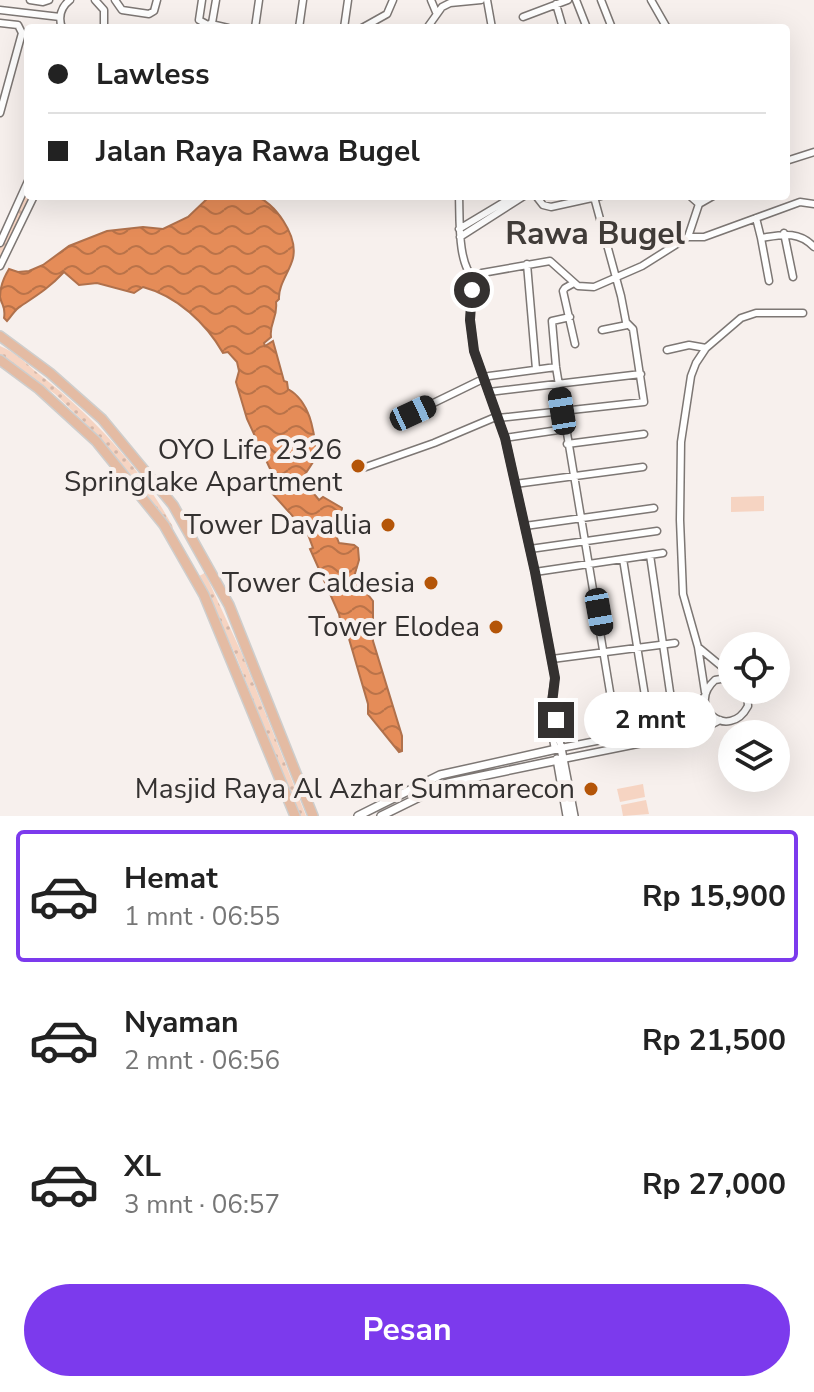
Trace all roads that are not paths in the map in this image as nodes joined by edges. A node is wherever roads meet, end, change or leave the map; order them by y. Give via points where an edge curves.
1 (30, 0) edge
2 (49, 0) edge
3 (70, 0) edge
4 (95, 0) edge
5 (115, 0) edge
6 (157, 0) edge
7 (202, 0) edge
8 (216, 0) edge
9 (259, 0) edge
10 (303, 0) edge
11 (348, 0) edge
12 (393, 0) edge
13 (431, 0) edge
14 (481, 0) edge
15 (487, 0) edge
16 (568, 0) edge
17 (576, 0) edge
18 (601, 0) edge
19 (651, 0) edge
20 (556, 2) edge
21 (0, 10) edge
22 (436, 12) junction
23 (60, 17) junction
24 (523, 17) dead end
25 (0, 23) edge
26 (61, 24) edge
27 (104, 24) edge
28 (211, 24) joint
29 (256, 24) edge
30 (300, 24) edge
31 (345, 24) edge
32 (369, 24) edge
33 (434, 24) edge
34 (491, 24) edge
35 (562, 24) edge
36 (585, 24) edge
37 (610, 24) edge
38 (665, 24) edge
39 (0, 113) edge
40 (814, 152) edge
41 (790, 160) edge
42 (24, 190) edge
43 (32, 200) edge
44 (459, 200) edge
45 (503, 200) edge
46 (517, 200) edge
47 (539, 200) edge
48 (571, 200) edge
49 (595, 200) edge
50 (694, 200) edge
51 (706, 200) edge
52 (699, 204) junction
53 (814, 204) edge
54 (756, 218) junction
55 (460, 233) junction
56 (784, 233) junction
57 (688, 237) junction
58 (761, 238) junction
59 (0, 243) edge
60 (814, 247) edge
61 (527, 264) junction
62 (0, 266) edge
63 (793, 277) dead end
64 (616, 278) junction
65 (475, 279) junction
66 (769, 281) dead end
67 (574, 283) junction
68 (803, 313) dead end
69 (570, 317) junction
70 (627, 325) junction
71 (602, 330) dead end
72 (0, 336) edge
73 (5, 342) edge
74 (575, 344) dead end
75 (706, 348) junction
76 (667, 350) dead end
77 (0, 360) edge
78 (556, 367) junction
79 (536, 369) junction
80 (641, 374) junction
81 (484, 379) junction
82 (558, 384) junction
83 (489, 392) junction
84 (562, 411) junction
85 (413, 413) dead end
86 (498, 417) junction
87 (565, 429) junction
88 (644, 434) dead end
89 (505, 438) junction
90 (567, 444) junction
91 (643, 467) dead end
92 (363, 468) dead end
93 (573, 475) junction
94 (515, 484) junction
95 (654, 508) dead end
96 (582, 517) junction
97 (525, 526) junction
98 (657, 531) dead end
99 (586, 540) junction
100 (530, 549) junction
101 (663, 553) dead end
102 (650, 555) junction
103 (623, 559) junction
104 (591, 564) junction
105 (535, 572) junction
106 (675, 643) dead end
107 (663, 645) junction
108 (698, 647) junction
109 (637, 648) junction
110 (606, 652) junction
111 (552, 659) junction
112 (718, 664) edge
113 (718, 679) edge
114 (705, 694) junction
115 (646, 702) junction
116 (748, 704) edge
117 (695, 711) junction
118 (720, 720) edge
119 (732, 720) edge
120 (718, 721) edge
121 (697, 732) junction
122 (558, 749) junction
123 (560, 760) junction
124 (295, 816) edge
125 (313, 816) edge
126 (358, 816) edge
127 (381, 816) edge
128 (567, 816) edge
129 (574, 816) edge

1 - 2 street
3 - 23 street
4 - 27 street via 104,10
5 - 6 street via 122,10 149,14
7 - 28 street via 199,20
8 - 28 street
9 - 29 street
10 - 30 street
11 - 31 street
12 - 32 street via 387,14
13 - 22 street
14 - 22 street via 450,3
15 - 34 street
16 - 20 street
17 - 36 street
18 - 37 street
19 - 38 street
20 - 24 street
20 - 35 street
21 - 23 street
22 - 33 street
23 - 26 street
25 - 39 street via 18,25 22,33
40 - 41 street
42 - 59 street
43 - 62 street
44 - 55 street
45 - 55 street
46 - 55 street
47 - 48 street via 551,207
49 - 64 street
50 - 52 street
51 - 52 street
52 - 57 street
53 - 54 street via 800,202
54 - 57 street via 704,237
54 - 58 street
55 - 65 street
56 - 58 street
56 - 60 street
56 - 63 street
57 - 64 street
58 - 66 street
61 - 65 street
61 - 67 street via 552,261
61 - 79 street
64 - 67 street via 587,288
64 - 70 street
65 - 81 street via 470,320
67 - 69 street via 563,291
68 - 75 street via 741,318
69 - 74 street
69 - 78 street via 552,321
70 - 71 street
70 - 80 street via 633,329
72 - 73 main road
73 - 125 main road via 102,419 173,505 229,605
75 - 76 street
75 - 108 street via 687,392 679,482 683,594
77 - 124 main road via 96,441 164,525 204,595
78 - 79 street
78 - 82 street
79 - 81 street
80 - 82 street
80 - 84 street via 644,402
81 - 83 street
81 - 85 street
82 - 83 street
82 - 84 street
83 - 86 street
84 - 86 street
84 - 87 street
86 - 89 street
86 - 92 street
87 - 89 street
87 - 90 street
88 - 90 street
89 - 94 street
90 - 93 street
91 - 93 street
93 - 94 street
93 - 96 street
94 - 97 street
95 - 96 street
96 - 97 street
96 - 99 street
97 - 100 street
98 - 99 street
99 - 100 street
99 - 104 street
100 - 105 street
101 - 102 street
102 - 103 street
102 - 107 street
103 - 104 street
103 - 109 street
104 - 105 street
104 - 110 street
105 - 111 street
106 - 107 street
107 - 109 street
107 - 115 street via 671,699
108 - 112 street
108 - 114 street
109 - 110 street
109 - 115 street
110 - 111 street
110 - 115 street via 613,701
111 - 122 street via 555,683 549,716
113 - 114 street
114 - 117 street
114 - 118 street via 708,712
116 - 119 street
117 - 121 street via 705,721
117 - 122 street via 666,728
120 - 121 street
121 - 123 street
122 - 123 street
122 - 126 street via 440,775
123 - 127 street via 448,783
123 - 128 street
123 - 129 street

